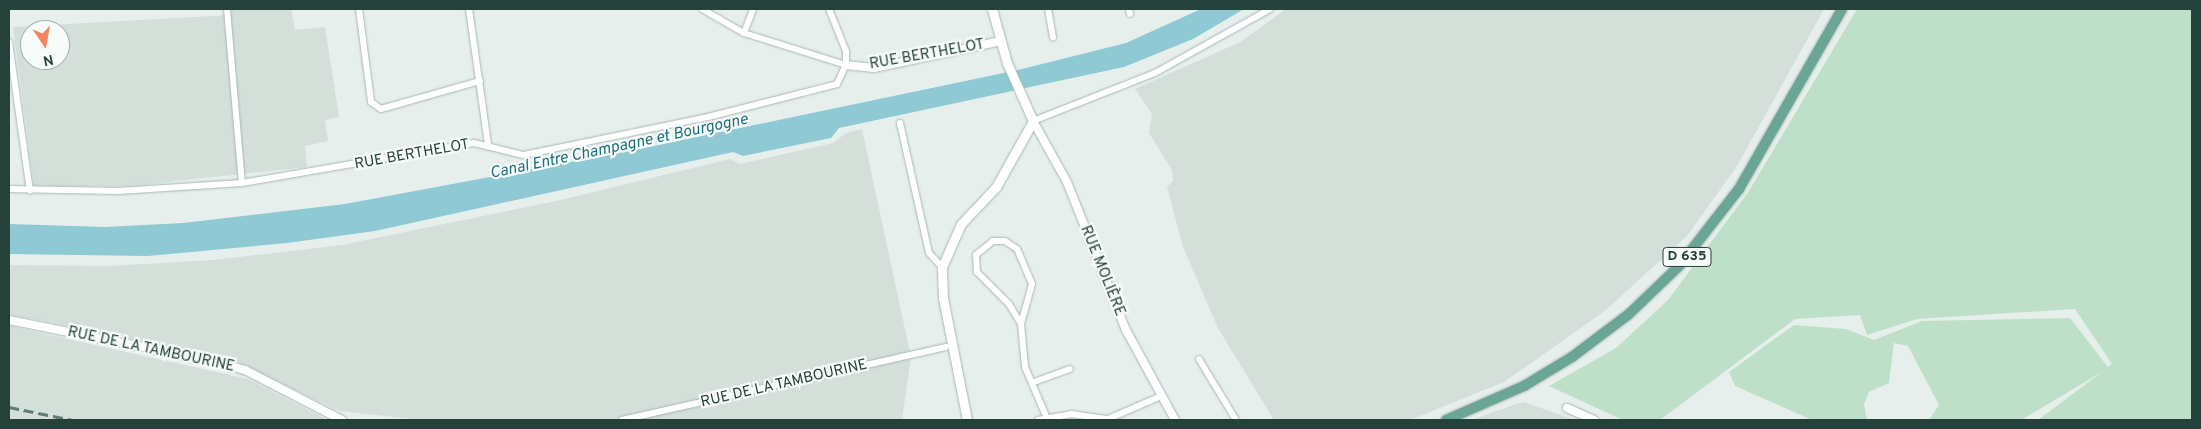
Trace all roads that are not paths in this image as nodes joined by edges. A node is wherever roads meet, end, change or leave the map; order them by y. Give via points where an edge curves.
1 (228, 9) edge
2 (358, 9) edge
3 (469, 9) edge
4 (702, 9) edge
5 (753, 9) edge
6 (829, 9) edge
7 (992, 9) edge
8 (1048, 9) edge
9 (1270, 9) edge
10 (1842, 9) edge
11 (744, 33) junction
12 (1053, 38) dead end
13 (9, 42) edge
14 (1001, 42) junction
15 (846, 65) junction
16 (480, 81) junction
17 (1033, 121) junction
18 (900, 122) dead end
19 (488, 144) junction
20 (242, 183) junction
21 (9, 189) edge
22 (30, 191) junction
23 (942, 268) junction
24 (9, 320) edge
25 (1021, 324) junction
26 (946, 347) dead end
27 (1200, 359) dead end
28 (1070, 369) dead end
29 (1034, 382) junction
30 (1159, 397) junction
31 (1567, 408) dead end
32 (1046, 416) junction
33 (342, 420) edge
34 (622, 420) edge
35 (967, 420) edge
36 (1038, 420) edge
37 (1175, 420) edge
38 (1236, 420) edge
39 (1446, 420) edge
40 (1594, 420) edge

1 - 20 street
2 - 16 street via 371,102 381,109
3 - 16 street
4 - 11 street
5 - 11 street
6 - 15 street
7 - 14 main road
8 - 12 street
9 - 17 street via 1155,73
10 - 39 main road, D 635 via 1739,189 1679,266 1629,314 1572,357 1524,386
11 - 15 street
13 - 22 street
14 - 15 street, RUE BERTHELOT via 874,68
14 - 17 main road
15 - 19 street, RUE BERTHELOT via 831,89 523,155
16 - 19 street
17 - 23 main road via 996,187 961,224
17 - 30 street, RUE MOLIÈRE via 1067,182 1126,330
18 - 23 street via 929,253
19 - 20 street, RUE BERTHELOT
20 - 22 street, RUE BERTHELOT via 119,191
21 - 22 street, RUE BERTHELOT
23 - 35 main road via 943,298
24 - 33 street, RUE DE LA TAMBOURINE via 227,365
25 - 25 street via 1009,304 977,272 976,255 993,241 1005,241 1017,249 1032,284
25 - 29 street via 1021,352
26 - 34 street, RUE DE LA TAMBOURINE
27 - 38 street
28 - 29 street
29 - 32 street
30 - 32 street via 1108,419
30 - 37 street, RUE MOLIÈRE
31 - 40 street
32 - 36 street

